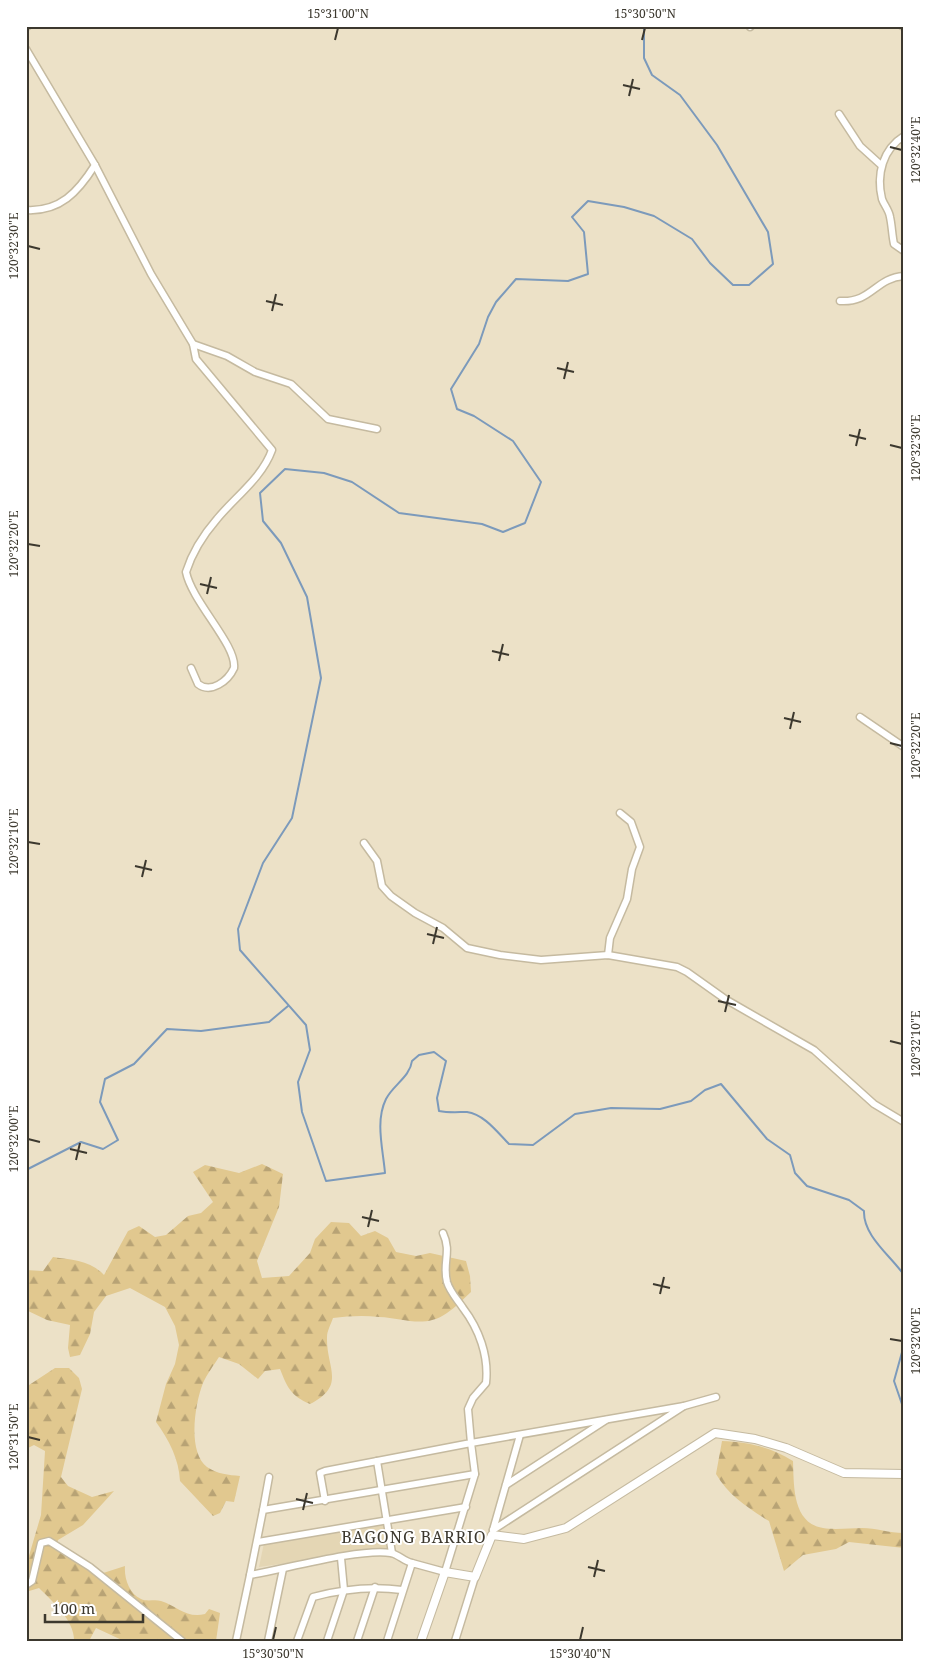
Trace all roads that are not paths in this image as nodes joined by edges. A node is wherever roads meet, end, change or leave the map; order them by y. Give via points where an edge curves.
1 (26, 49) edge
2 (839, 114) dead end
3 (904, 136) edge
4 (94, 165) junction
5 (881, 165) junction
6 (26, 210) edge
7 (904, 251) edge
8 (904, 276) edge
9 (840, 301) dead end
10 (193, 344) junction
11 (377, 429) dead end
12 (191, 668) dead end
13 (860, 717) dead end
14 (904, 747) edge
15 (620, 813) dead end
16 (364, 843) dead end
17 (608, 955) junction
18 (904, 1122) edge
19 (443, 1233) dead end
20 (716, 1397) dead end
21 (684, 1406) junction
22 (609, 1418) junction
23 (520, 1435) junction
24 (471, 1443) junction
25 (376, 1460) junction
26 (475, 1474) junction
27 (904, 1474) edge
28 (269, 1477) dead end
29 (506, 1485) junction
30 (382, 1491) junction
31 (324, 1501) junction
32 (466, 1507) junction
33 (263, 1510) junction
34 (387, 1520) junction
35 (493, 1532) junction
36 (258, 1542) junction
37 (392, 1553) junction
38 (341, 1558) junction
39 (412, 1563) junction
40 (283, 1569) junction
41 (445, 1572) junction
42 (250, 1575) junction
43 (475, 1577) junction
44 (26, 1585) edge
45 (375, 1586) junction
46 (344, 1590) junction
47 (402, 1590) junction
48 (182, 1641) edge
49 (236, 1641) edge
50 (268, 1641) edge
51 (297, 1641) edge
52 (327, 1641) edge
53 (357, 1641) edge
54 (386, 1641) edge
55 (421, 1641) edge
56 (455, 1641) edge

1 - 4 street
2 - 5 street via 860,146
3 - 5 street via 887,151
4 - 6 street via 68,199 44,209
4 - 10 street via 150,274
5 - 7 street via 882,196 890,217 894,244
8 - 9 street via 885,282 862,299
10 - 11 street via 291,384 328,419
10 - 12 street via 196,358 272,450 250,485 204,536 186,572 193,592 232,653 234,668 222,683 209,688 198,684
13 - 14 street
15 - 17 street via 631,822 640,847 627,899 610,938
16 - 17 street via 377,861 382,886 390,896 443,928 467,948 540,960
17 - 18 street via 677,967 687,972 725,1000 814,1050 874,1104
19 - 24 street via 448,1248 447,1283 482,1338 484,1353 486,1383 468,1409
20 - 21 street
21 - 22 street
21 - 35 street
22 - 23 street
22 - 29 street
23 - 24 street
23 - 29 street
24 - 25 street
24 - 26 street
25 - 30 street
25 - 31 street via 320,1473
26 - 30 street
26 - 32 street
27 - 35 street via 844,1473 786,1448 715,1433 566,1528 524,1539
28 - 33 street
29 - 35 street
30 - 31 street
30 - 34 street
31 - 33 street
32 - 34 street
32 - 41 street
33 - 36 street
34 - 36 street
34 - 37 street
35 - 43 street
36 - 42 street
37 - 38 street
37 - 39 street
38 - 40 street
38 - 46 street
39 - 41 street
39 - 47 street
40 - 42 street
40 - 50 street
41 - 43 street
41 - 55 street
42 - 49 street
43 - 56 street
44 - 48 street via 32,1581 41,1543 49,1540 90,1567
45 - 46 street
45 - 47 street
45 - 53 street
46 - 51 street via 311,1598
46 - 52 street
47 - 54 street

